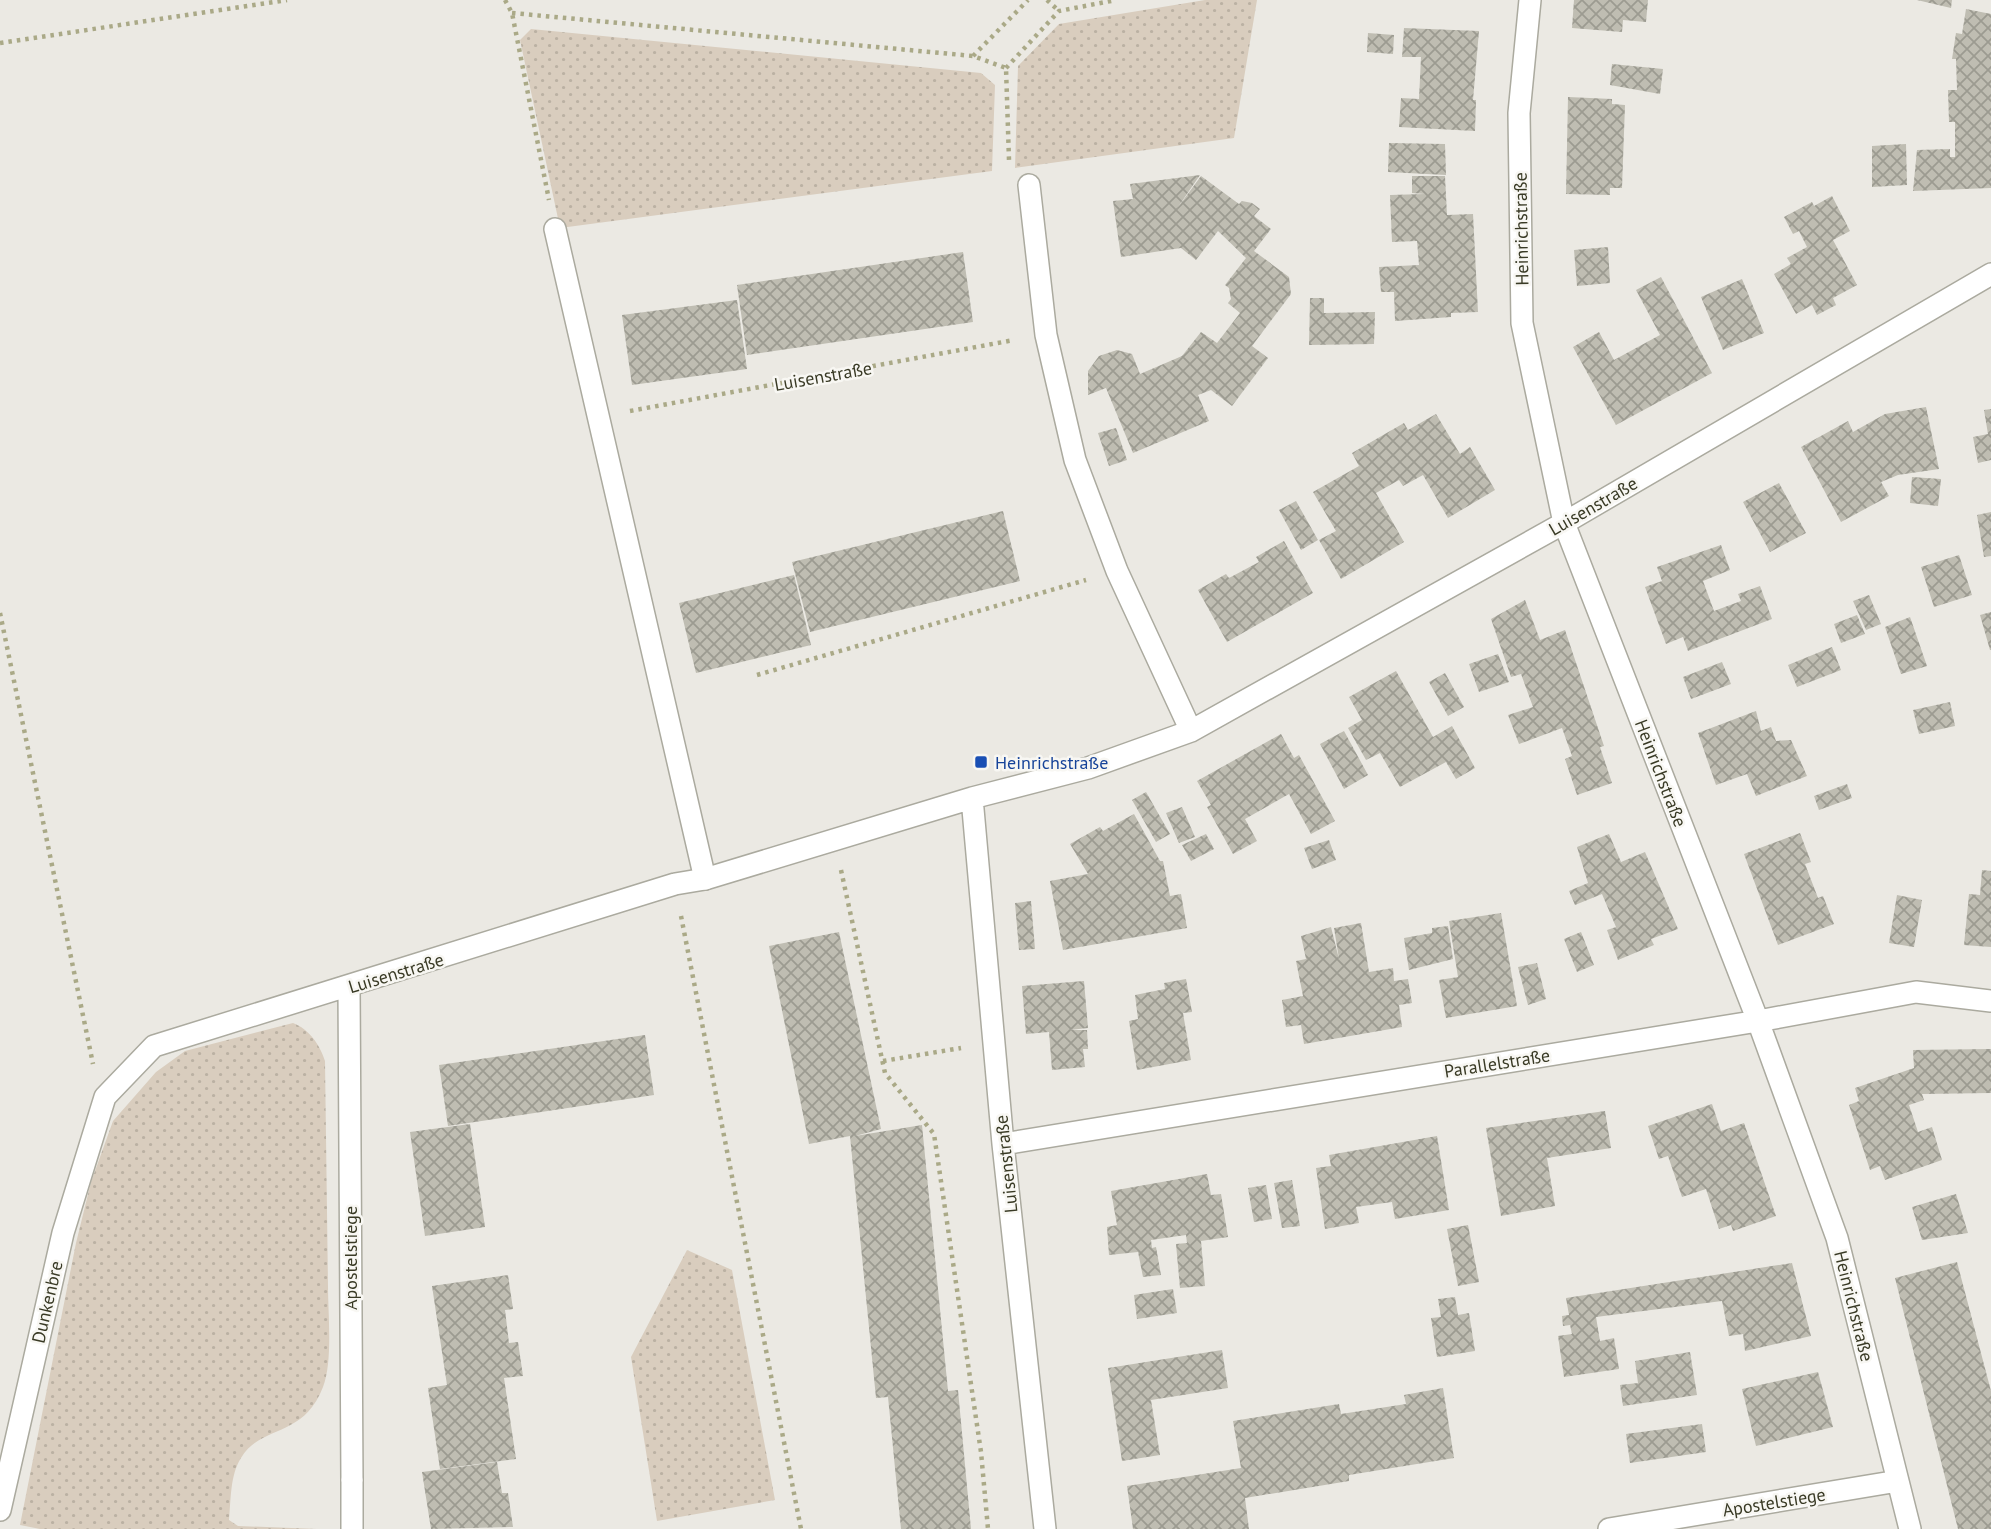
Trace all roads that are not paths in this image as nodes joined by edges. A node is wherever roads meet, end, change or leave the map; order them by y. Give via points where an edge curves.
1 (1530, 0) edge
2 (1029, 185) road end
3 (555, 229) road end
4 (1991, 274) edge
5 (1564, 523) junction
6 (1191, 731) junction
7 (972, 798) junction
8 (705, 879) junction
9 (349, 987) junction
10 (1991, 1001) edge
11 (1758, 1021) junction
12 (105, 1097) joint
13 (1003, 1144) junction
14 (1898, 1481) junction
15 (0, 1510) edge
16 (352, 1529) edge
17 (1045, 1529) edge
18 (1609, 1529) edge
19 (1910, 1529) edge

1 - 5 street, Heinrichstraße via 1519,113 1521,323
2 - 6 street via 1046,335 1075,460 1117,571
3 - 8 street
4 - 5 street, Luisenstraße
5 - 6 street, Luisenstraße
5 - 11 street, Heinrichstraße
6 - 7 street, Luisenstraße via 1088,768
7 - 8 street, Luisenstraße
7 - 13 street, Luisenstraße
8 - 9 street, Luisenstraße via 675,884
9 - 12 street, Luisenstraße via 155,1046
9 - 16 street, Apostelstiege
10 - 11 street, Parallelstraße via 1916,992
11 - 13 street, Parallelstraße
11 - 14 street, Heinrichstraße via 1837,1238
12 - 15 street, Dunkenbre via 63,1233
13 - 17 street, Luisenstraße
14 - 18 street, Apostelstiege
14 - 19 street, Heinrichstraße

